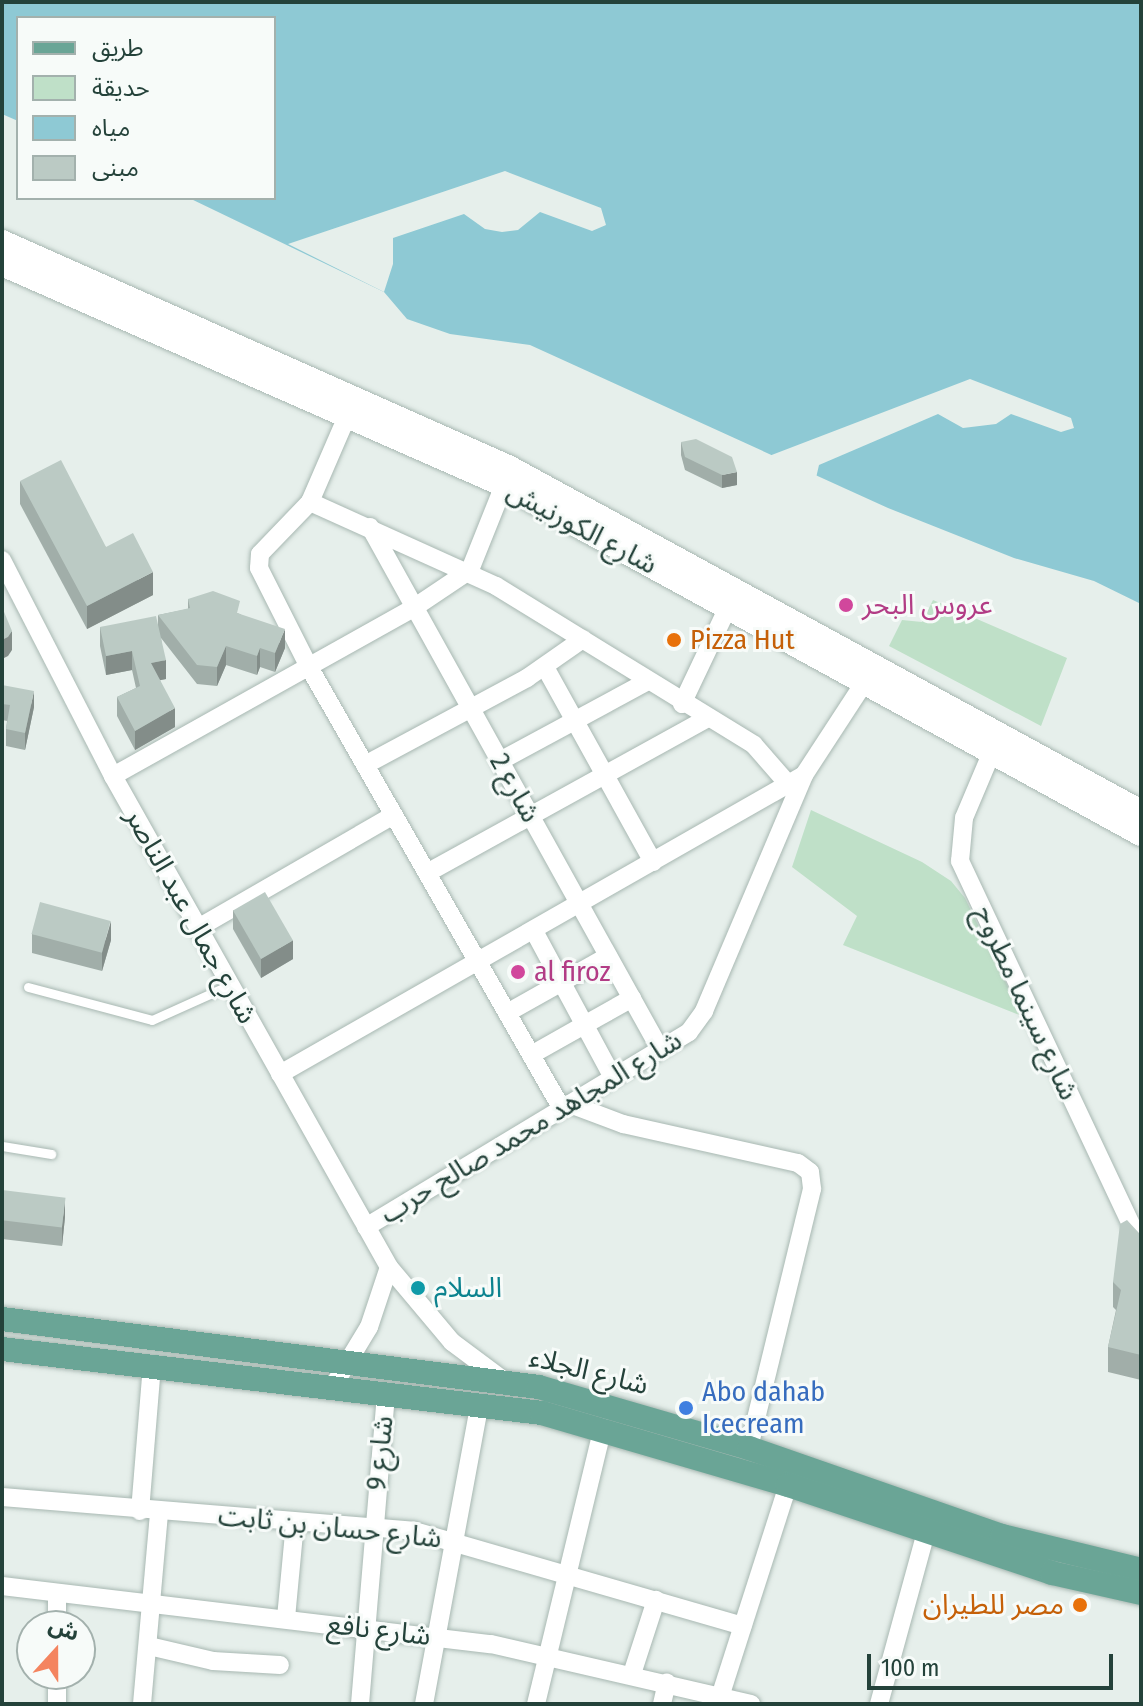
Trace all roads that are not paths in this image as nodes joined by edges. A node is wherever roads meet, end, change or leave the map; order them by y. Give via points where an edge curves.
1 (2, 242) edge
2 (2, 264) edge
3 (348, 414) junction
4 (504, 485) junction
5 (310, 502) junction
6 (370, 527) junction
7 (2, 560) edge
8 (470, 570) junction
9 (415, 607) junction
10 (728, 607) junction
11 (583, 639) junction
12 (309, 667) junction
13 (545, 667) junction
14 (648, 681) junction
15 (864, 683) junction
16 (682, 704) junction
17 (470, 707) junction
18 (706, 719) junction
19 (574, 721) junction
20 (991, 754) junction
21 (500, 761) junction
22 (365, 765) junction
23 (604, 775) junction
24 (113, 776) junction
25 (796, 780) junction
26 (1141, 812) edge
27 (394, 815) junction
28 (530, 815) junction
29 (1141, 834) edge
30 (653, 862) junction
31 (427, 873) junction
32 (580, 904) junction
33 (198, 928) junction
34 (534, 931) junction
35 (608, 956) junction
36 (478, 963) junction
37 (562, 982) junction
38 (230, 985) junction
39 (28, 987) dead end
40 (632, 998) junction
41 (507, 1013) junction
42 (585, 1024) junction
43 (660, 1049) junction
44 (531, 1055) junction
45 (280, 1074) junction
46 (613, 1078) junction
47 (566, 1106) junction
48 (2, 1146) edge
49 (51, 1154) dead end
50 (366, 1227) junction
51 (1141, 1246) edge
52 (389, 1267) junction
53 (2, 1319) edge
54 (2, 1349) edge
55 (350, 1361) junction
56 (152, 1366) junction
57 (503, 1380) junction
58 (332, 1388) junction
59 (386, 1393) junction
60 (480, 1403) junction
61 (603, 1428) junction
62 (749, 1448) junction
63 (788, 1485) junction
64 (2, 1497) edge
65 (140, 1511) junction
66 (159, 1512) junction
67 (295, 1522) junction
68 (373, 1526) junction
69 (926, 1532) junction
70 (454, 1539) junction
71 (1141, 1570) edge
72 (567, 1574) junction
73 (2, 1586) edge
74 (57, 1593) junction
75 (1141, 1593) edge
76 (656, 1600) junction
77 (151, 1601) junction
78 (57, 1610) edge
79 (286, 1618) junction
80 (743, 1626) junction
81 (366, 1627) junction
82 (436, 1637) junction
83 (149, 1646) junction
84 (547, 1654) junction
85 (280, 1665) dead end
86 (632, 1674) junction
87 (667, 1683) junction
88 (720, 1697) junction
89 (142, 1704) edge
90 (360, 1704) edge
91 (424, 1704) edge
92 (536, 1704) edge
93 (662, 1704) edge
94 (751, 1704) edge
95 (879, 1704) edge

1 - 26 street, شارع الكورنيش via 510,468
2 - 3 street, شارع الكورنيش
3 - 4 street, شارع الكورنيش
3 - 5 street
4 - 8 street
4 - 10 street, شارع الكورنيش
5 - 6 street
5 - 12 street via 258,562
6 - 8 street
6 - 9 street, شارع 2
7 - 24 street, شارع جمال عبد الناصر
8 - 9 street
8 - 11 street
9 - 12 street
9 - 17 street, شارع 2
10 - 15 street, شارع الكورنيش
10 - 16 street
11 - 13 street
11 - 14 street
12 - 22 street
12 - 24 street
13 - 17 street
13 - 19 street
14 - 16 street
14 - 19 street
15 - 20 street, شارع الكورنيش
15 - 25 street, شارع المجاهد محمد صالح حرب
16 - 18 street
17 - 21 street, شارع 2
17 - 22 street
18 - 23 street
18 - 25 street via 754,745
19 - 21 street
19 - 23 street
20 - 29 street, شارع الكورنيش
20 - 51 street, شارع سينما مطروح via 964,818 960,861
21 - 28 street, شارع 2
22 - 27 street
23 - 28 street
23 - 30 street
24 - 33 street, شارع جمال عبد الناصر
25 - 30 street
25 - 43 street, شارع المجاهد محمد صالح حرب via 704,1011 689,1032
27 - 31 street
27 - 33 street
28 - 31 street
28 - 32 street, شارع 2
30 - 32 street
31 - 36 street
32 - 34 street
32 - 35 street, شارع 2
33 - 38 street, شارع جمال عبد الناصر
34 - 36 street
34 - 37 street
35 - 37 street
35 - 40 street, شارع 2
36 - 41 street
36 - 45 street
37 - 41 street
37 - 42 street
38 - 39 lane via 152,1020
38 - 45 street, شارع جمال عبد الناصر
40 - 42 street
40 - 43 street, شارع 2
41 - 44 street
42 - 44 street
42 - 46 street
43 - 46 street, شارع المجاهد محمد صالح حرب
44 - 47 street
45 - 50 street, شارع جمال عبد الناصر
46 - 47 street, شارع المجاهد محمد صالح حرب
47 - 50 street, شارع المجاهد محمد صالح حرب
47 - 62 street via 798,1163 810,1172 812,1189
48 - 49 lane
50 - 52 street, شارع جمال عبد الناصر
52 - 55 street via 377,1307
52 - 57 street, شارع جمال عبد الناصر via 438,1329
53 - 55 main road, شارع الجلاء
54 - 56 main road, شارع الجلاء
55 - 57 main road, شارع الجلاء
55 - 58 street
56 - 58 main road, شارع الجلاء
56 - 65 street
57 - 62 main road, شارع الجلاء via 586,1398
58 - 59 main road, شارع الجلاء
59 - 60 main road, شارع الجلاء
59 - 68 street, شارع 9
60 - 61 main road, شارع الجلاء
60 - 70 street
61 - 63 main road, شارع الجلاء
61 - 72 street
62 - 71 main road, شارع الجلاء via 1002,1536
63 - 69 main road, شارع الجلاء
63 - 80 street
64 - 65 street, شارع حسان بن ثابت
65 - 66 street, شارع حسان بن ثابت
66 - 67 street, شارع حسان بن ثابت
66 - 77 street
67 - 68 street, شارع حسان بن ثابت
67 - 79 street
68 - 70 street, شارع حسان بن ثابت
68 - 81 street, شارع 9
69 - 75 main road, شارع الجلاء via 1052,1573
69 - 95 street
70 - 72 street, شارع حسان بن ثابت
70 - 82 street
72 - 76 street, شارع حسان بن ثابت
72 - 84 street
73 - 74 street, شارع نافع
74 - 77 street, شارع نافع
74 - 78 street
76 - 80 street, شارع حسان بن ثابت
76 - 86 street
77 - 79 street, شارع نافع
77 - 83 street
79 - 81 street, شارع نافع
80 - 88 street
81 - 82 street, شارع نافع
81 - 90 street, شارع 9
82 - 84 street, شارع نافع
82 - 91 street
83 - 85 street via 213,1661
83 - 89 street
84 - 86 street, شارع نافع
84 - 92 street
86 - 87 street, شارع نافع
87 - 88 street, شارع نافع
87 - 93 street
88 - 94 street, شارع نافع

